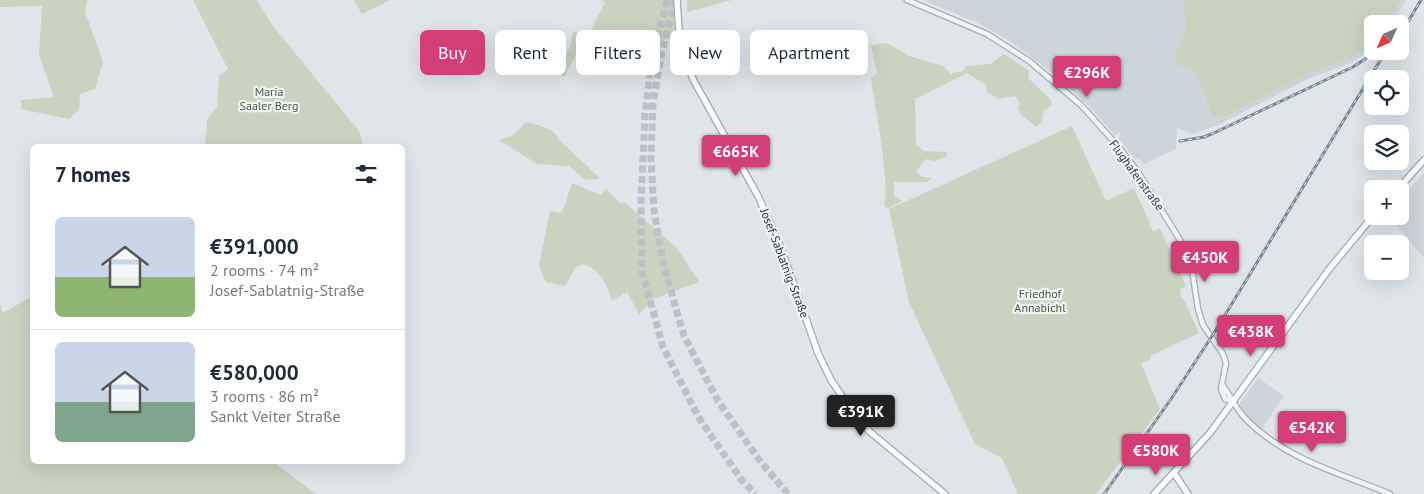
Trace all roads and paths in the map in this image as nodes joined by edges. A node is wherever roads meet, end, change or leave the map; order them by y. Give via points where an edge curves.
1 (678, 0) edge
2 (907, 0) edge
3 (1424, 160) edge
4 (1406, 180) edge
5 (1366, 225) edge
6 (1232, 401) junction
7 (1174, 473) junction
8 (945, 494) edge
9 (1154, 494) edge
10 (1188, 494) edge
11 (1390, 494) edge

1 - 8 main road, Josef-Sablatnig-Straße via 679,31 685,60 758,196 831,380 870,432
2 - 6 street, Flughafenstraße via 982,31 1029,61 1081,105 1118,145 1183,245 1192,269 1203,326 1225,358 1227,368 1222,384 1231,394
3 - 4 main road
5 - 6 main road
6 - 7 main road
6 - 11 street, Flughafenstraße via 1251,425 1284,450
7 - 9 main road
7 - 10 main road

